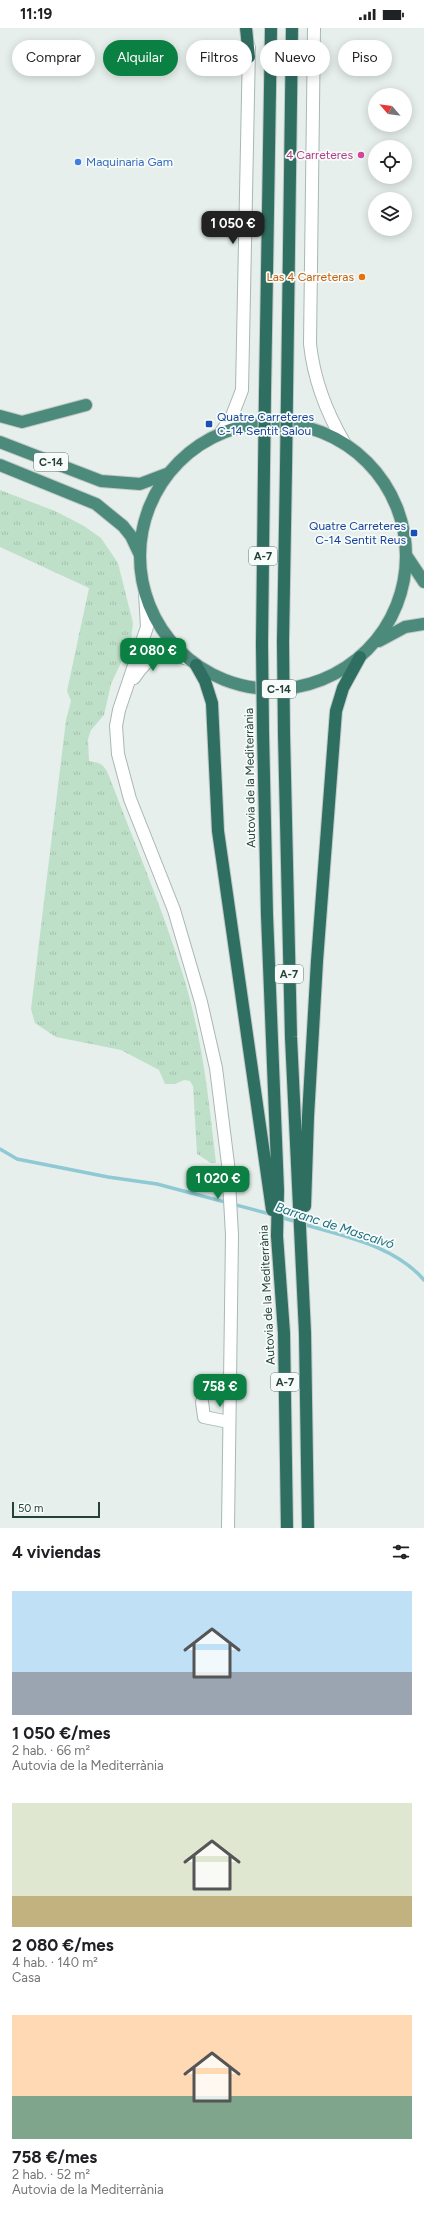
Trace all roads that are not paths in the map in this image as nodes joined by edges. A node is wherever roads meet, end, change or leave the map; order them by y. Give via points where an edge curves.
1 (246, 28) edge
2 (251, 28) edge
3 (271, 28) edge
4 (292, 28) edge
5 (314, 28) edge
6 (247, 40) edge
7 (250, 40) edge
8 (249, 76) edge
9 (86, 405) dead end
10 (0, 416) edge
11 (220, 434) junction
12 (0, 442) edge
13 (345, 444) junction
14 (0, 465) edge
15 (170, 473) junction
16 (406, 554) junction
17 (140, 556) junction
18 (424, 582) edge
19 (145, 594) junction
20 (424, 624) edge
21 (371, 646) junction
22 (360, 657) junction
23 (192, 662) junction
24 (123, 694) junction
25 (272, 1188) junction
26 (302, 1216) junction
27 (202, 1402) dead end
28 (229, 1422) junction
29 (228, 1528) edge
30 (287, 1528) edge
31 (308, 1528) edge

1 - 6 highway
2 - 7 street
3 - 25 highway, Autovia de la Mediterrània / A-7, bridge via 262,644
4 - 26 highway, A-7, bridge via 283,642 291,1037
5 - 13 street via 310,344 314,375 322,402
8 - 11 street via 242,390 232,416
9 - 10 highway via 22,422
11 - 13 highway, C-14 via 255,424 293,424 322,432
11 - 15 highway, C-14 via 195,448
12 - 15 highway, C-14 via 101,481 140,484
13 - 16 highway, C-14 via 361,455 388,488 403,528
14 - 17 highway, C-14 via 96,504 123,526 131,536
15 - 17 highway, C-14 via 157,491 148,512 142,533
16 - 18 highway, C-14
16 - 21 highway, C-14 via 405,571 397,604 382,633
17 - 19 highway, C-14
19 - 23 highway, C-14 via 162,630
19 - 24 street via 147,627
20 - 21 highway, C-14 via 405,627
21 - 22 highway, C-14
22 - 23 highway, C-14 via 322,680 301,687 279,690 235,684
22 - 26 highway via 343,688 336,712 316,968
23 - 24 street via 165,654 150,659
23 - 25 highway via 205,681 212,703 218,831
24 - 28 street via 116,726 118,754 130,799 174,910 201,1002 216,1068 228,1164 232,1235
25 - 30 highway, Autovia de la Mediterrània / A-7 via 284,1333
26 - 31 highway, A-7
27 - 28 street via 204,1417
28 - 29 street

